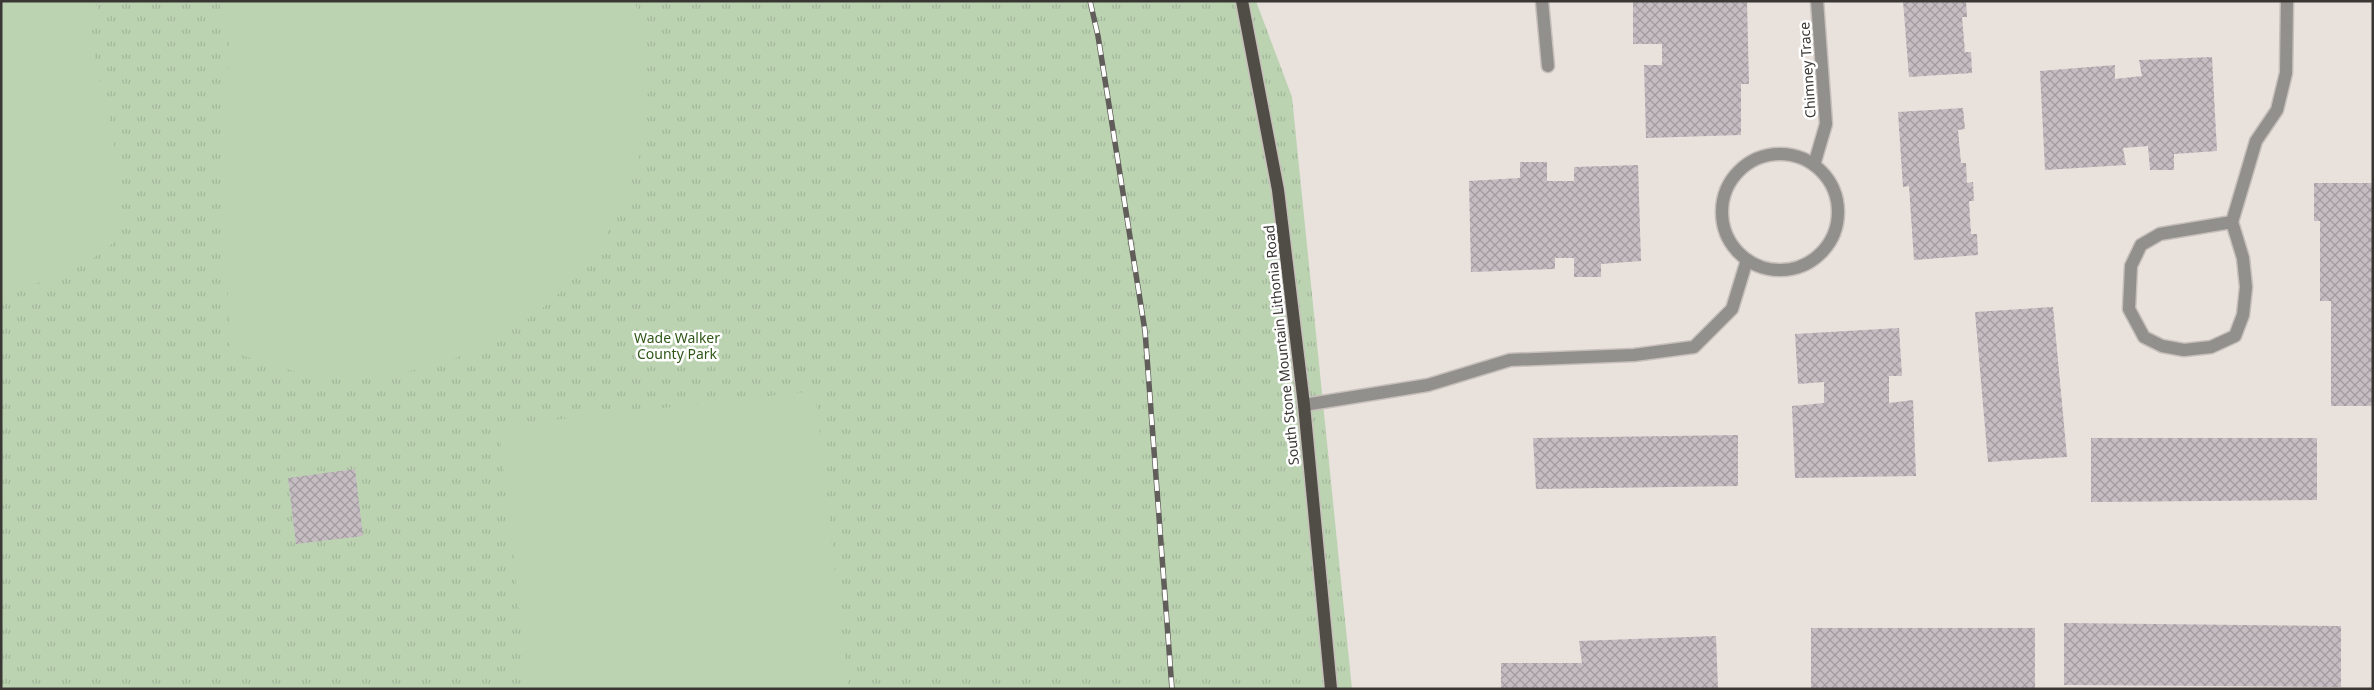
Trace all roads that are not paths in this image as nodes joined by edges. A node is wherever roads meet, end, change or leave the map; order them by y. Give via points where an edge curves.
1 (1242, 1) edge
2 (1542, 1) edge
3 (1817, 1) edge
4 (2287, 1) edge
5 (1548, 66) dead end
6 (1814, 165) junction
7 (2232, 222) junction
8 (1747, 260) junction
9 (1304, 405) junction
10 (1331, 689) edge

1 - 9 main road, South Stone Mountain Lithonia Road via 1278,190
2 - 5 street
3 - 6 street, Chimney Trace via 1826,124
4 - 7 street via 2286,73 2276,110 2256,141
6 - 8 street via 1828,179 1836,198 1838,218 1833,237 1816,257 1786,270 1765,269
6 - 8 street via 1798,157 1780,154 1761,157 1732,179 1724,195 1725,231 1734,248
7 - 7 street via 2243,258 2246,287 2243,315 2235,336 2211,347 2184,350 2162,346 2144,337 2129,309 2131,266 2142,245 2160,234
8 - 9 street via 1732,309 1694,347 1634,355 1510,360 1428,385
9 - 10 main road, South Stone Mountain Lithonia Road

